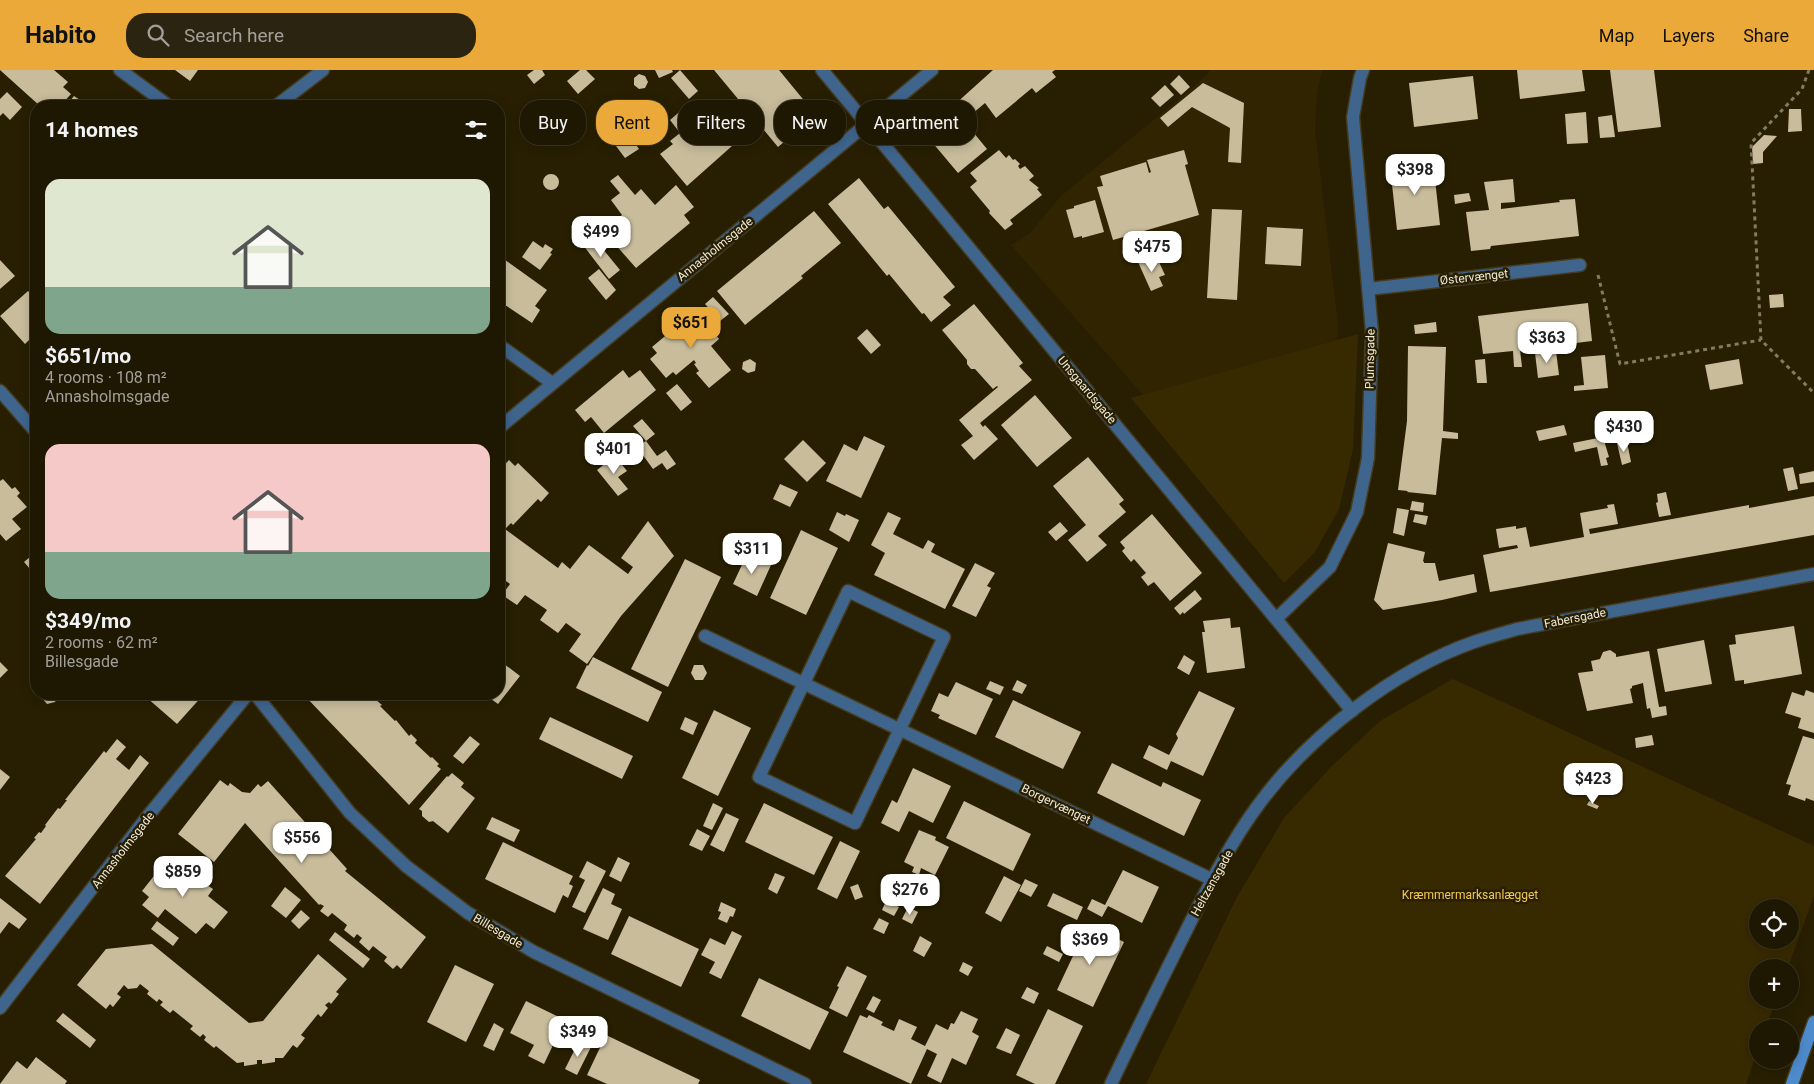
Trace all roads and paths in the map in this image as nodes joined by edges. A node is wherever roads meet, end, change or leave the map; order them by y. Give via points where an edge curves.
1 (120, 70) edge
2 (323, 70) edge
3 (822, 70) edge
4 (932, 70) edge
5 (1363, 70) edge
6 (1809, 70) edge
7 (162, 100) edge
8 (284, 100) edge
9 (896, 100) edge
10 (856, 111) edge
11 (856, 133) edge
12 (884, 145) edge
13 (1580, 265) joint
14 (1368, 290) junction
15 (1761, 340) junction
16 (505, 349) edge
17 (552, 383) junction
18 (0, 391) edge
19 (1814, 393) edge
20 (505, 423) edge
21 (30, 425) edge
22 (1814, 574) edge
23 (1276, 619) junction
24 (706, 636) dead end
25 (804, 683) junction
26 (243, 700) edge
27 (260, 700) edge
28 (1352, 711) junction
29 (900, 729) junction
30 (1211, 879) junction
31 (0, 1008) edge
32 (1814, 1022) edge
33 (805, 1084) edge
34 (1111, 1084) edge
35 (1792, 1084) edge

1 - 7 street
2 - 8 street
3 - 10 street, Unsgaardsgade
4 - 9 street, Annasholmsgade
5 - 14 street, Plumsgade via 1353,117
6 - 15 path via 1802,89 1751,142
11 - 17 street, Annasholmsgade
12 - 23 street, Unsgaardsgade
13 - 14 street, Østervænget
13 - 15 path via 1595,260 1620,364
14 - 23 street, Plumsgade via 1372,332 1368,458 1357,512 1330,567
15 - 19 path
16 - 17 street
17 - 20 street, Annasholmsgade
18 - 21 street
22 - 28 street, Fabersgade via 1517,629 1472,643 1423,665
23 - 28 street, Unsgaardsgade
24 - 25 street, Borgervænget
25 - 29 street, Borgervænget
25 - 29 street via 848,591 866,599 944,637
25 - 29 street via 759,777 854,823
26 - 31 street, Annasholmsgade via 147,817
27 - 33 street, Billesgade via 350,813 406,866 468,912 534,952
28 - 30 street, Heltzensgade via 1302,753 1259,804
29 - 30 street, Borgervænget
30 - 34 street, Heltzensgade
32 - 35 main road

